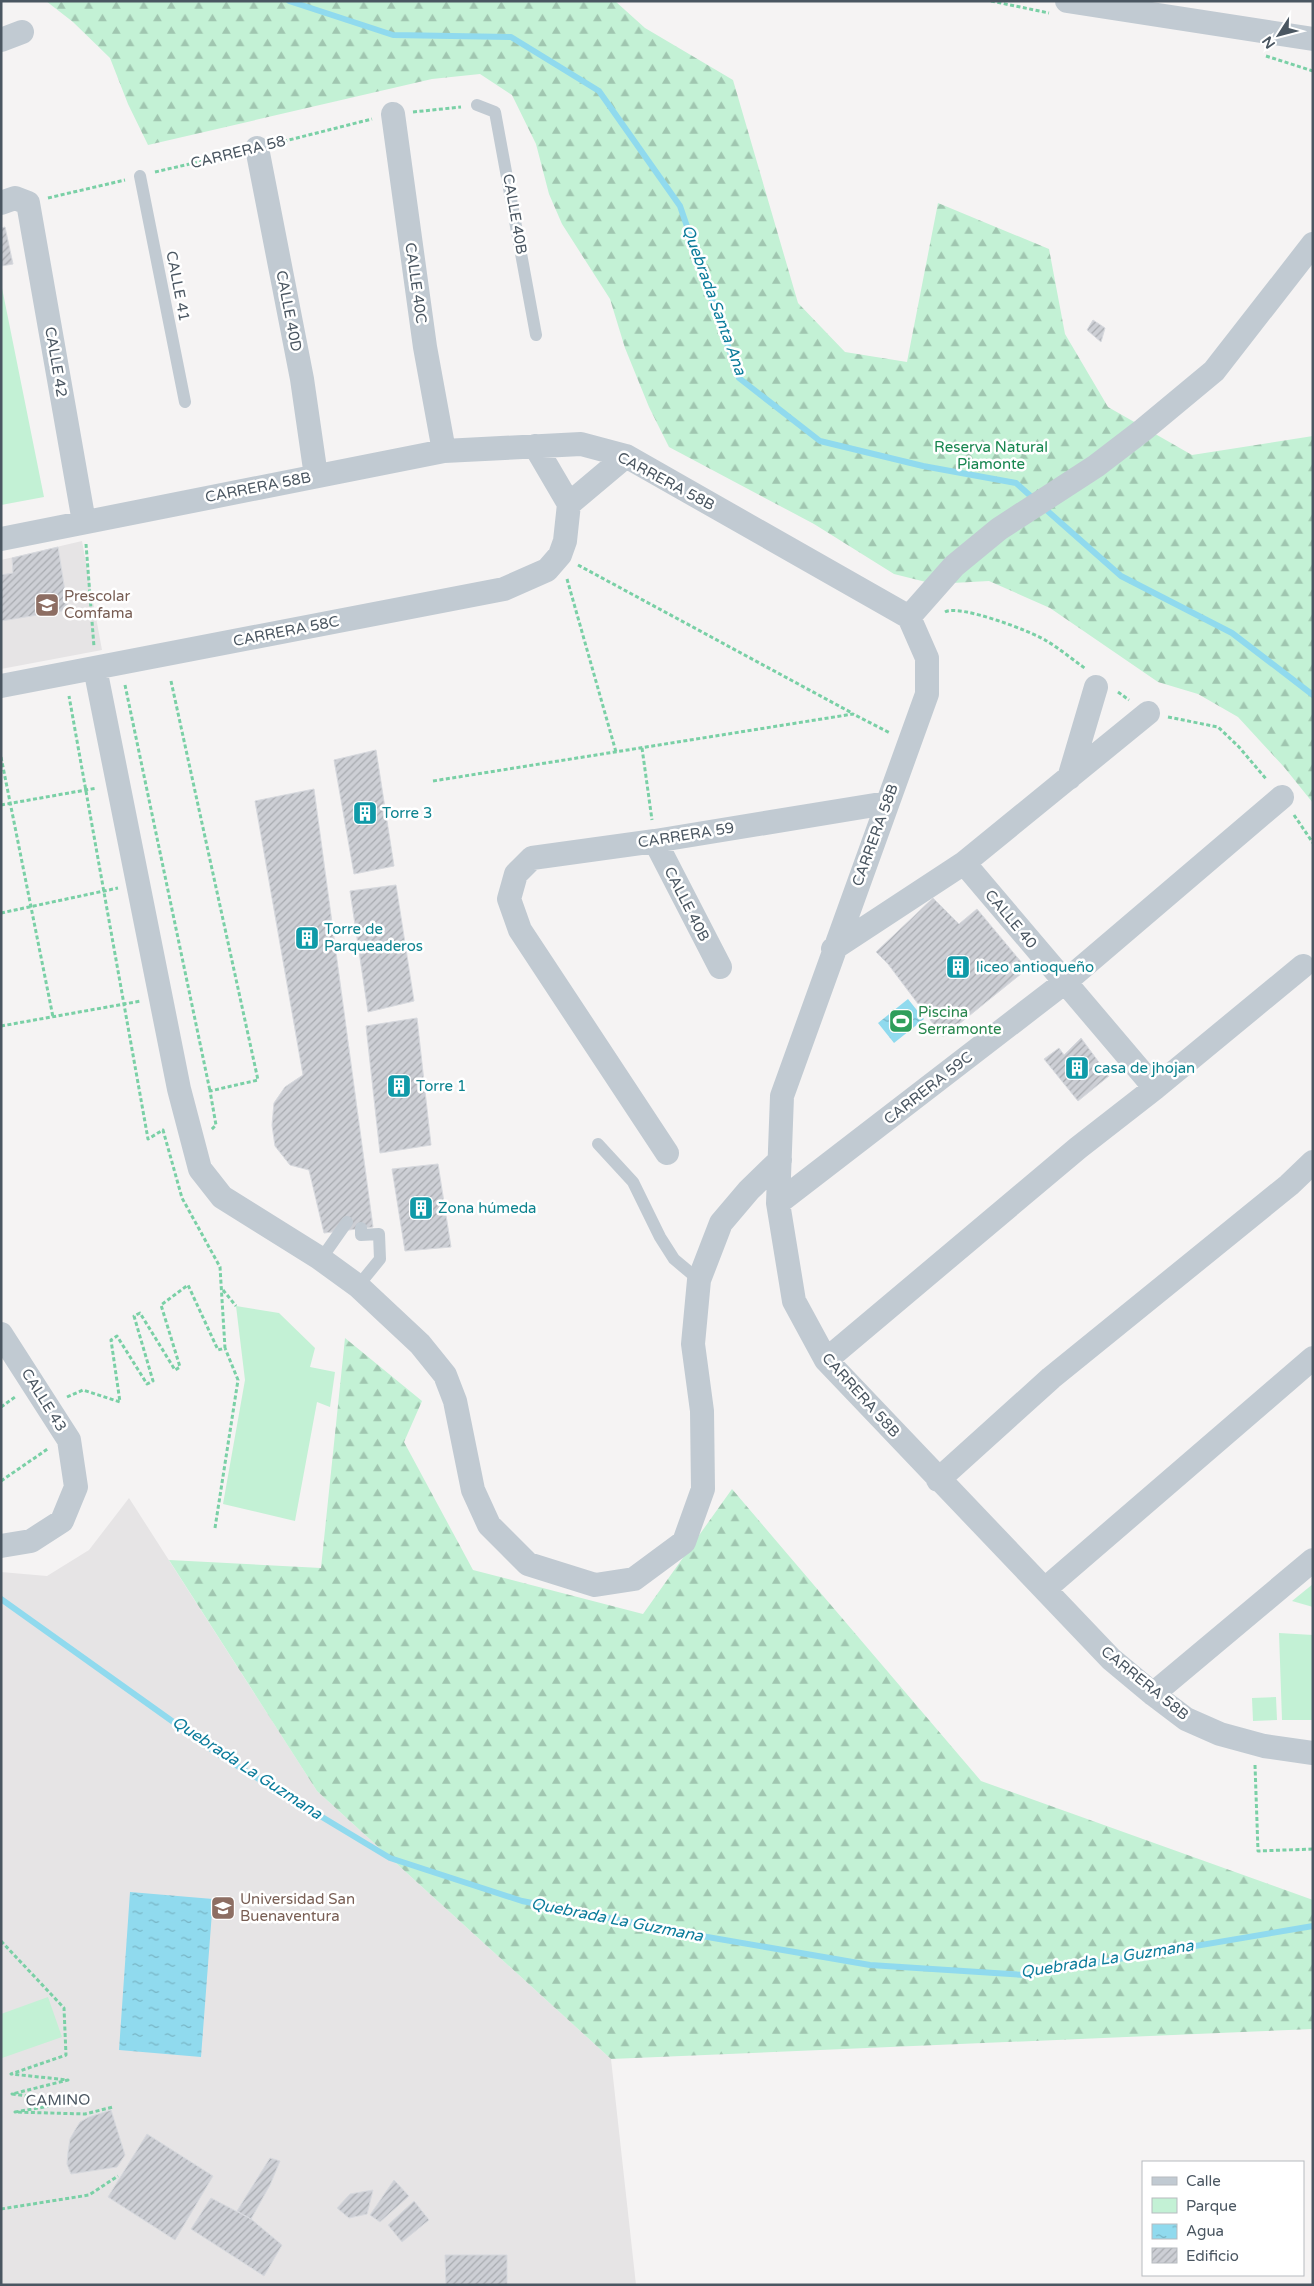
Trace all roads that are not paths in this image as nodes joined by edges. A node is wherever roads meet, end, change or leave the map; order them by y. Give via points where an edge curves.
1 (1067, 1) edge
2 (1313, 39) edge
3 (477, 105) road end
4 (393, 114) road end
5 (257, 148) road end
6 (140, 176) road end
7 (1, 203) edge
8 (1313, 244) edge
9 (536, 335) dead end
10 (185, 402) dead end
11 (535, 446) junction
12 (444, 451) junction
13 (626, 456) junction
14 (316, 476) junction
15 (569, 504) junction
16 (84, 522) junction
17 (1, 539) edge
18 (911, 622) junction
19 (95, 668) junction
20 (1101, 684) road end
21 (1, 686) edge
22 (1148, 713) road end
23 (1069, 778) junction
24 (1282, 797) road end
25 (887, 803) junction
26 (655, 841) junction
27 (964, 863) junction
28 (833, 949) junction
29 (1304, 966) dead end
30 (720, 967) dead end
31 (1065, 982) junction
32 (1155, 1088) junction
33 (598, 1144) dead end
34 (667, 1153) dead end
35 (780, 1160) junction
36 (1313, 1162) edge
37 (778, 1203) junction
38 (347, 1222) dead end
39 (360, 1228) dead end
40 (321, 1259) junction
41 (699, 1280) junction
42 (358, 1286) junction
43 (1, 1334) edge
44 (1313, 1358) edge
45 (826, 1360) junction
46 (938, 1480) junction
47 (1, 1546) edge
48 (1313, 1560) edge
49 (1045, 1590) junction
50 (1154, 1694) junction
51 (1313, 1753) edge

1 - 2 street
3 - 9 lane, CALLE 40B via 495,112
4 - 12 street, CALLE 40C via 425,347
5 - 14 street, CALLE 40D via 302,379
6 - 10 lane, CALLE 41
7 - 16 street, CALLE 42 via 15,198 28,203
8 - 18 street via 1214,371 1143,430 1073,482 999,529 954,566
11 - 12 street, CARRERA 58B
11 - 13 street, CARRERA 58B via 582,444
11 - 15 street
12 - 14 street, CARRERA 58B
13 - 15 street
13 - 18 street, CARRERA 58B
14 - 16 street, CARRERA 58B
15 - 19 street, CARRERA 58C via 560,555 547,570 504,589
16 - 17 street, CARRERA 58B
18 - 25 street, CARRERA 58B via 927,658 927,694
19 - 21 street, CARRERA 58C
19 - 40 street via 180,1089 200,1169 222,1197
20 - 23 street
22 - 23 street
23 - 27 street
24 - 31 street, CARRERA 59C
25 - 26 street, CARRERA 59
25 - 28 street, CARRERA 58B
26 - 30 street, CALLE 40B
26 - 34 street, CARRERA 59 via 532,858 516,874 509,899 520,930
27 - 28 street
27 - 31 street, CALLE 40
28 - 35 street, CARRERA 58B via 782,1096
29 - 32 street
31 - 32 street, CALLE 40
31 - 37 street, CARRERA 59C
32 - 45 street via 1078,1148
33 - 41 lane via 633,1182 674,1259
35 - 37 street, CARRERA 58B
35 - 41 street via 721,1223
36 - 46 street via 1051,1378
37 - 45 street, CARRERA 58B via 794,1300
38 - 40 lane
39 - 42 lane via 361,1235 380,1234 380,1259
40 - 42 street
41 - 42 street via 693,1344 702,1411 703,1489 684,1542 634,1580 595,1585 528,1564 489,1525 474,1490 445,1375 420,1344
43 - 47 street, CALLE 43 via 69,1440 76,1486 62,1521 30,1541
44 - 49 street
45 - 46 street, CARRERA 58B
46 - 49 street, CARRERA 58B
48 - 50 street
49 - 50 street, CARRERA 58B via 1111,1659
50 - 51 street, CARRERA 58B via 1186,1720 1220,1734 1254,1744

